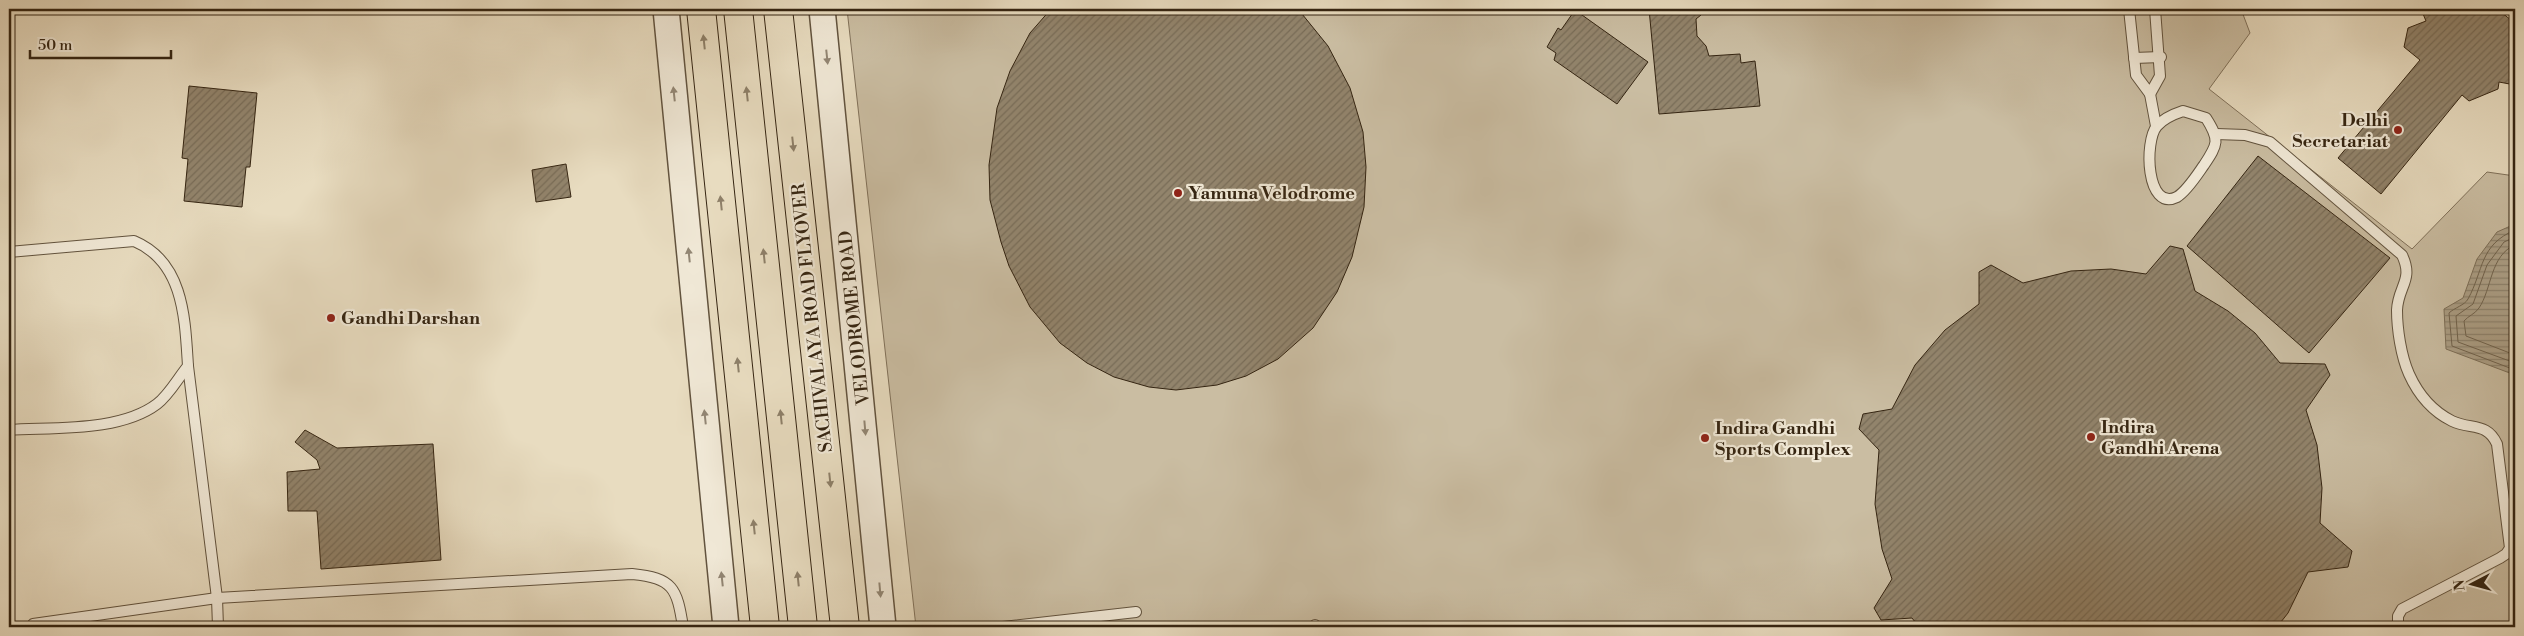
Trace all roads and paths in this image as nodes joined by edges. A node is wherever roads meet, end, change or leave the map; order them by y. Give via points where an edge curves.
1 (666, 9) edge
2 (701, 9) edge
3 (738, 9) edge
4 (778, 9) edge
5 (822, 9) edge
6 (2129, 9) edge
7 (2155, 9) edge
8 (2160, 57) junction
9 (2134, 58) junction
10 (2150, 94) junction
11 (2156, 126) junction
12 (2216, 134) junction
13 (9, 252) edge
14 (188, 366) junction
15 (9, 430) edge
16 (216, 598) junction
17 (1136, 612) dead end
18 (32, 624) dead end
19 (218, 627) edge
20 (684, 627) edge
21 (726, 627) edge
22 (765, 627) edge
23 (803, 627) edge
24 (845, 627) edge
25 (883, 627) edge
26 (1003, 627) edge
27 (2398, 627) edge

21 -> 1 street
22 -> 2 highway
23 -> 3 highway
4 -> 24 highway, SACHIVALAYA ROAD FLYOVER
5 -> 25 street, VELODROME ROAD
6 - 9 lane
7 - 8 lane
8 - 9 lane
8 - 10 lane via 2160,76
9 - 10 lane via 2136,75
10 - 11 lane
11 - 12 lane via 2183,111 2206,118
11 - 12 lane via 2148,160 2155,189 2168,198 2180,195 2198,174 2216,147
12 - 27 lane via 2245,135 2270,142 2402,255 2408,276 2401,292 2398,317 2408,372 2419,393 2436,411 2453,421 2486,429 2497,444 2510,548 2500,558 2402,609
13 - 14 lane via 134,242 149,248 161,259 176,282 186,326
14 - 15 lane via 159,403 140,416 117,423
14 - 16 lane
16 - 18 lane
16 - 19 lane
16 - 20 lane via 632,574 654,576 667,582 679,601
17 - 26 lane

